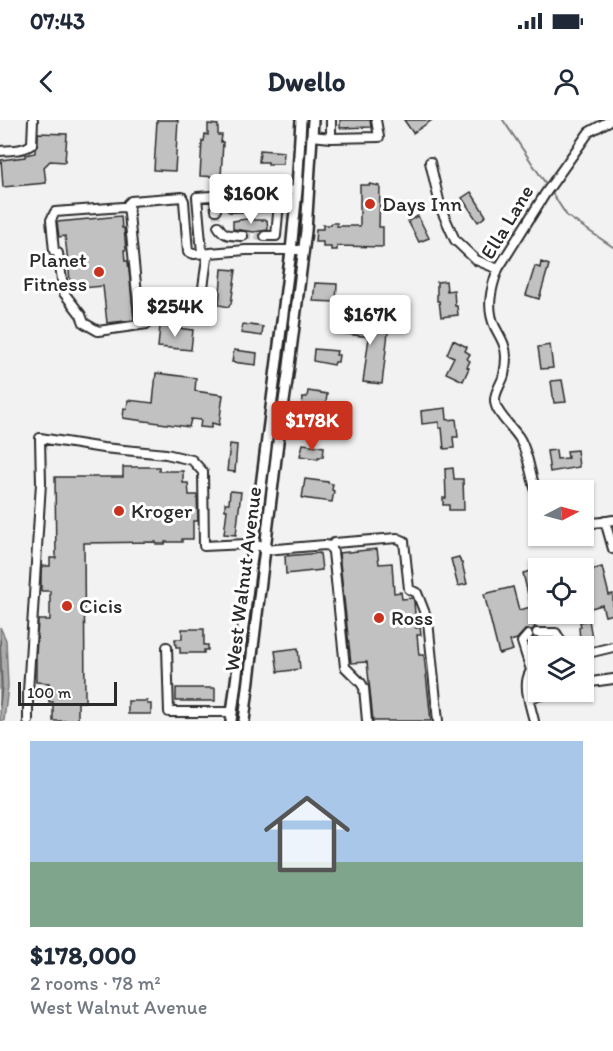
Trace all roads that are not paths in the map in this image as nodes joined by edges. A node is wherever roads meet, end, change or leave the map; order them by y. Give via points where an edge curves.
1 (33, 120) edge
2 (301, 120) edge
3 (313, 120) edge
4 (331, 120) edge
5 (376, 120) edge
6 (611, 120) edge
7 (312, 136) junction
8 (331, 138) junction
9 (0, 151) edge
10 (430, 162) dead end
11 (297, 190) junction
12 (280, 191) junction
13 (231, 194) junction
14 (215, 196) junction
15 (279, 206) junction
16 (129, 209) junction
17 (216, 210) tunnel mouth
18 (218, 226) dead end
19 (243, 236) tunnel mouth
20 (265, 236) dead end
21 (303, 250) junction
22 (291, 251) junction
23 (206, 253) junction
24 (498, 269) junction
25 (149, 314) junction
26 (532, 480) edge
27 (609, 521) edge
28 (594, 523) edge
29 (254, 545) junction
30 (331, 548) junction
31 (265, 549) junction
32 (613, 549) edge
33 (530, 636) edge
34 (558, 636) edge
35 (528, 637) edge
36 (167, 647) dead end
37 (613, 647) edge
38 (594, 652) edge
39 (528, 661) edge
40 (528, 676) edge
41 (613, 678) edge
42 (594, 681) edge
43 (528, 693) edge
44 (530, 702) edge
45 (169, 717) edge
46 (232, 717) edge
47 (28, 721) edge
48 (244, 721) edge
49 (367, 721) edge
50 (438, 721) edge
51 (534, 721) edge

1 - 9 street via 30,146
2 - 11 main road, West Walnut Avenue
3 - 7 main road, West Walnut Avenue
4 - 8 street
5 - 8 street via 379,137
6 - 24 street, Ella Lane via 589,132
7 - 8 street
7 - 21 main road, West Walnut Avenue
10 - 24 street via 441,209 455,240 476,260
11 - 12 street
11 - 22 main road, West Walnut Avenue
12 - 13 street
12 - 15 street
13 - 14 street
13 - 15 street via 231,207
14 - 17 street
14 - 23 street via 197,197
15 - 20 street via 276,236
16 - 23 street via 131,201 182,197 189,252
16 - 25 street via 139,314
16 - 25 street via 55,212 51,220 54,251 58,253 64,293 84,323 98,331 147,324
18 - 19 street via 222,232
21 - 22 street
21 - 31 main road, West Walnut Avenue
22 - 23 street
22 - 29 main road, West Walnut Avenue
23 - 25 street via 200,310
24 - 26 street, Ella Lane via 489,311 506,356 496,407 519,438
27 - 28 street
27 - 32 street
29 - 31 street
29 - 46 main road, West Walnut Avenue
29 - 47 street via 204,546 203,472 192,460 40,438
30 - 31 street via 325,545
30 - 49 street via 345,667 364,688
30 - 50 street via 334,543 397,538 404,541 409,589 417,593 428,621
31 - 48 main road, West Walnut Avenue
33 - 34 street
35 - 39 street via 522,642
36 - 45 street
37 - 38 street
40 - 43 street
41 - 42 street
44 - 51 street
45 - 46 street

